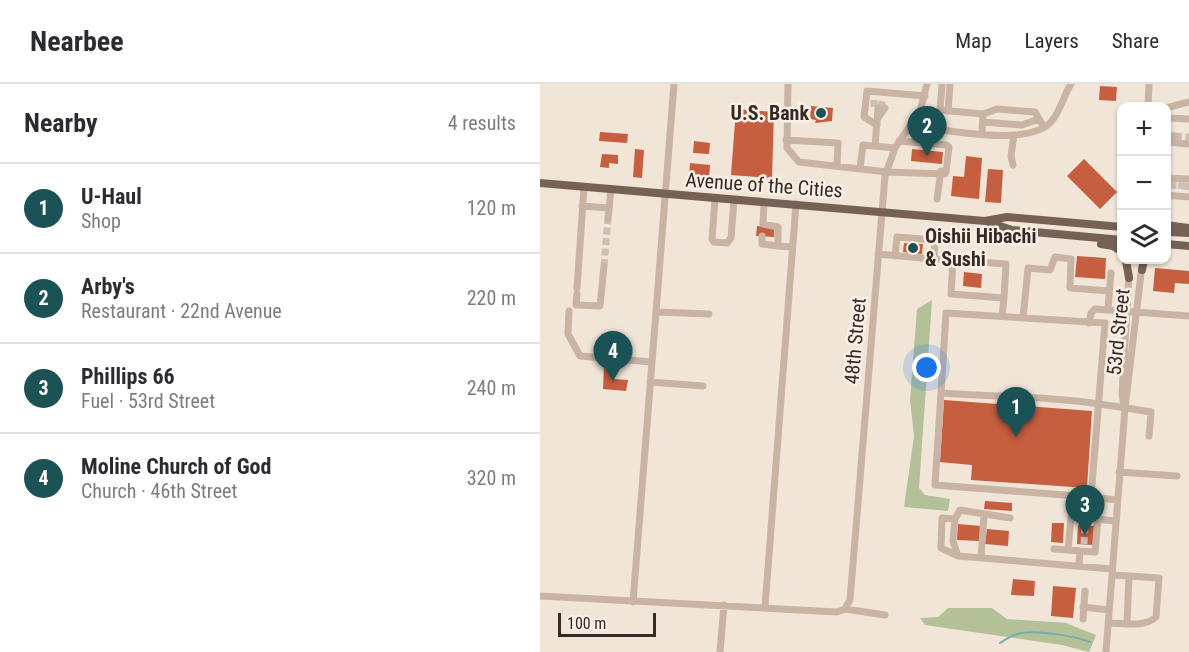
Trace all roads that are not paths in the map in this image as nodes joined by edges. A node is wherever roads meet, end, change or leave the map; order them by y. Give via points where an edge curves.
1 (674, 84) edge
2 (788, 84) edge
3 (906, 84) edge
4 (927, 84) edge
5 (942, 84) edge
6 (950, 84) edge
7 (1071, 84) edge
8 (1149, 84) edge
9 (878, 92) junction
10 (905, 94) junction
11 (925, 96) junction
12 (1148, 102) edge
13 (1189, 102) edge
14 (880, 104) junction
15 (1171, 108) edge
16 (948, 111) junction
17 (986, 114) junction
18 (1171, 118) edge
19 (1039, 119) junction
20 (1189, 119) edge
21 (878, 122) junction
22 (983, 122) junction
23 (913, 124) junction
24 (1044, 128) junction
25 (982, 133) junction
26 (1014, 135) junction
27 (1171, 136) edge
28 (1175, 136) tunnel mouth
29 (786, 140) junction
30 (1171, 142) edge
31 (1189, 144) edge
32 (897, 145) junction
33 (875, 146) junction
34 (1013, 165) dead end
35 (837, 166) junction
36 (860, 168) junction
37 (887, 172) junction
38 (939, 174) junction
39 (540, 183) edge
40 (584, 187) junction
41 (611, 189) junction
42 (665, 194) junction
43 (715, 199) junction
44 (937, 199) dead end
45 (734, 200) junction
46 (764, 202) junction
47 (796, 204) junction
48 (582, 206) junction
49 (609, 208) junction
50 (882, 212) junction
51 (608, 219) tunnel mouth
52 (984, 221) junction
53 (1117, 221) edge
54 (1100, 225) junction
55 (1171, 226) edge
56 (1117, 227) edge
57 (1189, 228) edge
58 (1012, 230) junction
59 (1171, 231) edge
60 (1189, 233) edge
61 (762, 236) dead end
62 (1117, 240) edge
63 (1171, 244) edge
64 (778, 246) junction
65 (1189, 246) edge
66 (792, 247) junction
67 (1117, 249) edge
68 (878, 255) junction
69 (896, 256) junction
70 (934, 259) junction
71 (953, 260) junction
72 (1128, 264) edge
73 (1143, 264) edge
74 (604, 266) tunnel mouth
75 (1142, 270) joint
76 (1111, 273) dead end
77 (1129, 278) joint
78 (1109, 291) junction
79 (1004, 298) junction
80 (1108, 308) junction
81 (1126, 310) junction
82 (1136, 311) junction
83 (569, 312) dead end
84 (656, 312) junction
85 (709, 314) dead end
86 (1189, 315) edge
87 (1002, 316) junction
88 (1023, 318) junction
89 (1089, 323) junction
90 (651, 362) junction
91 (650, 382) junction
92 (703, 386) dead end
93 (941, 393) junction
94 (1099, 404) junction
95 (1125, 408) junction
96 (1149, 436) dead end
97 (1119, 472) junction
98 (1177, 476) dead end
99 (1091, 497) junction
100 (1118, 500) junction
101 (984, 515) junction
102 (1010, 518) dead end
103 (955, 519) junction
104 (1098, 519) junction
105 (1116, 521) junction
106 (1053, 549) dead end
107 (1082, 549) junction
108 (1068, 550) junction
109 (958, 556) junction
110 (981, 558) junction
111 (1079, 566) junction
112 (1112, 572) junction
113 (1129, 576) junction
114 (1085, 591) dead end
115 (540, 596) edge
116 (633, 602) junction
117 (724, 605) junction
118 (765, 607) junction
119 (1083, 607) junction
120 (845, 609) junction
121 (1109, 610) junction
122 (885, 615) dead end
123 (1083, 619) dead end
124 (1108, 623) junction
125 (1127, 623) junction
126 (720, 652) edge
127 (1106, 652) edge

1 - 42 street
2 - 29 street
3 - 10 street
4 - 11 street, 48th Street
5 - 16 street via 940,110
6 - 16 street
7 - 24 street via 1053,120
8 - 12 street
9 - 10 street
9 - 14 street
9 - 14 street
9 - 21 street via 864,117
10 - 11 street
11 - 23 street, 48th Street
13 - 15 street
14 - 21 street
16 - 17 street
17 - 19 street via 998,109 1035,112
17 - 22 street
18 - 20 street
19 - 22 street via 1022,125
19 - 24 street
21 - 33 street
22 - 25 street
23 - 25 street
23 - 32 street, 48th Street
24 - 26 street
25 - 26 street
26 - 34 street
27 - 28 street
29 - 35 street via 791,156 799,162
29 - 35 street via 838,143
30 - 31 street
32 - 33 street
32 - 37 street, 48th Street
32 - 38 street via 949,147 946,172
33 - 36 street via 863,145
35 - 36 street
36 - 37 street
37 - 38 street
37 - 50 street, 48th Street
38 - 44 street
39 - 40 main road, Avenue of the Cities
40 - 41 main road, Avenue of the Cities
40 - 48 street
41 - 42 main road, Avenue of the Cities
41 - 49 street
42 - 43 main road, Avenue of the Cities
42 - 84 street
43 - 45 main road, Avenue of the Cities
43 - 45 street via 712,239 727,243 731,238
45 - 46 main road, Avenue of the Cities
46 - 47 main road, Avenue of the Cities
46 - 64 street via 763,225 778,226
47 - 50 main road, Avenue of the Cities
47 - 66 street
48 - 49 street
48 - 74 street via 578,306 600,306
49 - 51 street
50 - 52 main road, Avenue of the Cities
50 - 68 street, 48th Street
52 - 54 main road, Avenue of the Cities via 1007,217
52 - 58 main road, Avenue of the Cities
53 - 54 main road
54 - 56 main road, Avenue of the Cities
55 - 57 main road
58 - 62 main road, Avenue of the Cities
58 - 67 main road
59 - 60 main road
61 - 64 street via 764,244
63 - 65 main road
64 - 66 street
66 - 118 street
68 - 69 street
68 - 120 street, 48th Street via 850,600
69 - 70 street
69 - 70 street via 897,237 935,240
70 - 71 street
71 - 79 street via 951,294
71 - 79 street via 1006,264
72 - 77 main road
73 - 75 main road
75 - 82 street, 53rd Street
76 - 78 street
77 - 81 street, 53rd Street
78 - 80 street
78 - 88 street via 1070,288 1071,259 1055,257 1050,270 1028,268
79 - 87 street
80 - 81 street
80 - 89 street via 1091,312
81 - 82 street
81 - 95 street, 53rd Street via 1122,394
82 - 86 street
82 - 95 street, 53rd Street
83 - 90 street via 568,334 580,356
84 - 85 street
84 - 90 street
87 - 88 street
87 - 93 street via 946,313
88 - 89 street
89 - 94 street via 1105,323
90 - 91 street
91 - 92 street
91 - 116 street
93 - 94 street
93 - 99 street via 935,485
94 - 95 street
94 - 99 street
95 - 96 street via 1151,412
95 - 97 street, 53rd Street
97 - 98 street
97 - 100 street, 53rd Street
99 - 100 street
100 - 105 street, 53rd Street
101 - 102 street
101 - 103 street via 960,510
101 - 110 street
103 - 109 street via 953,541
103 - 109 street via 942,518 941,548
104 - 105 street
104 - 107 street via 1095,552
104 - 108 street via 1085,522 1071,517
105 - 112 street, 53rd Street
106 - 108 street
107 - 108 street
107 - 111 street
109 - 110 street
110 - 111 street
111 - 112 street
112 - 113 street
112 - 121 street, 53rd Street
113 - 125 street
113 - 125 street via 1159,578 1156,617
114 - 119 street
115 - 116 street
116 - 117 street
117 - 118 street
117 - 126 street
118 - 120 street via 837,612
119 - 121 street
119 - 123 street
120 - 122 street
121 - 124 street, 53rd Street
124 - 125 street
124 - 127 street, 53rd Street

